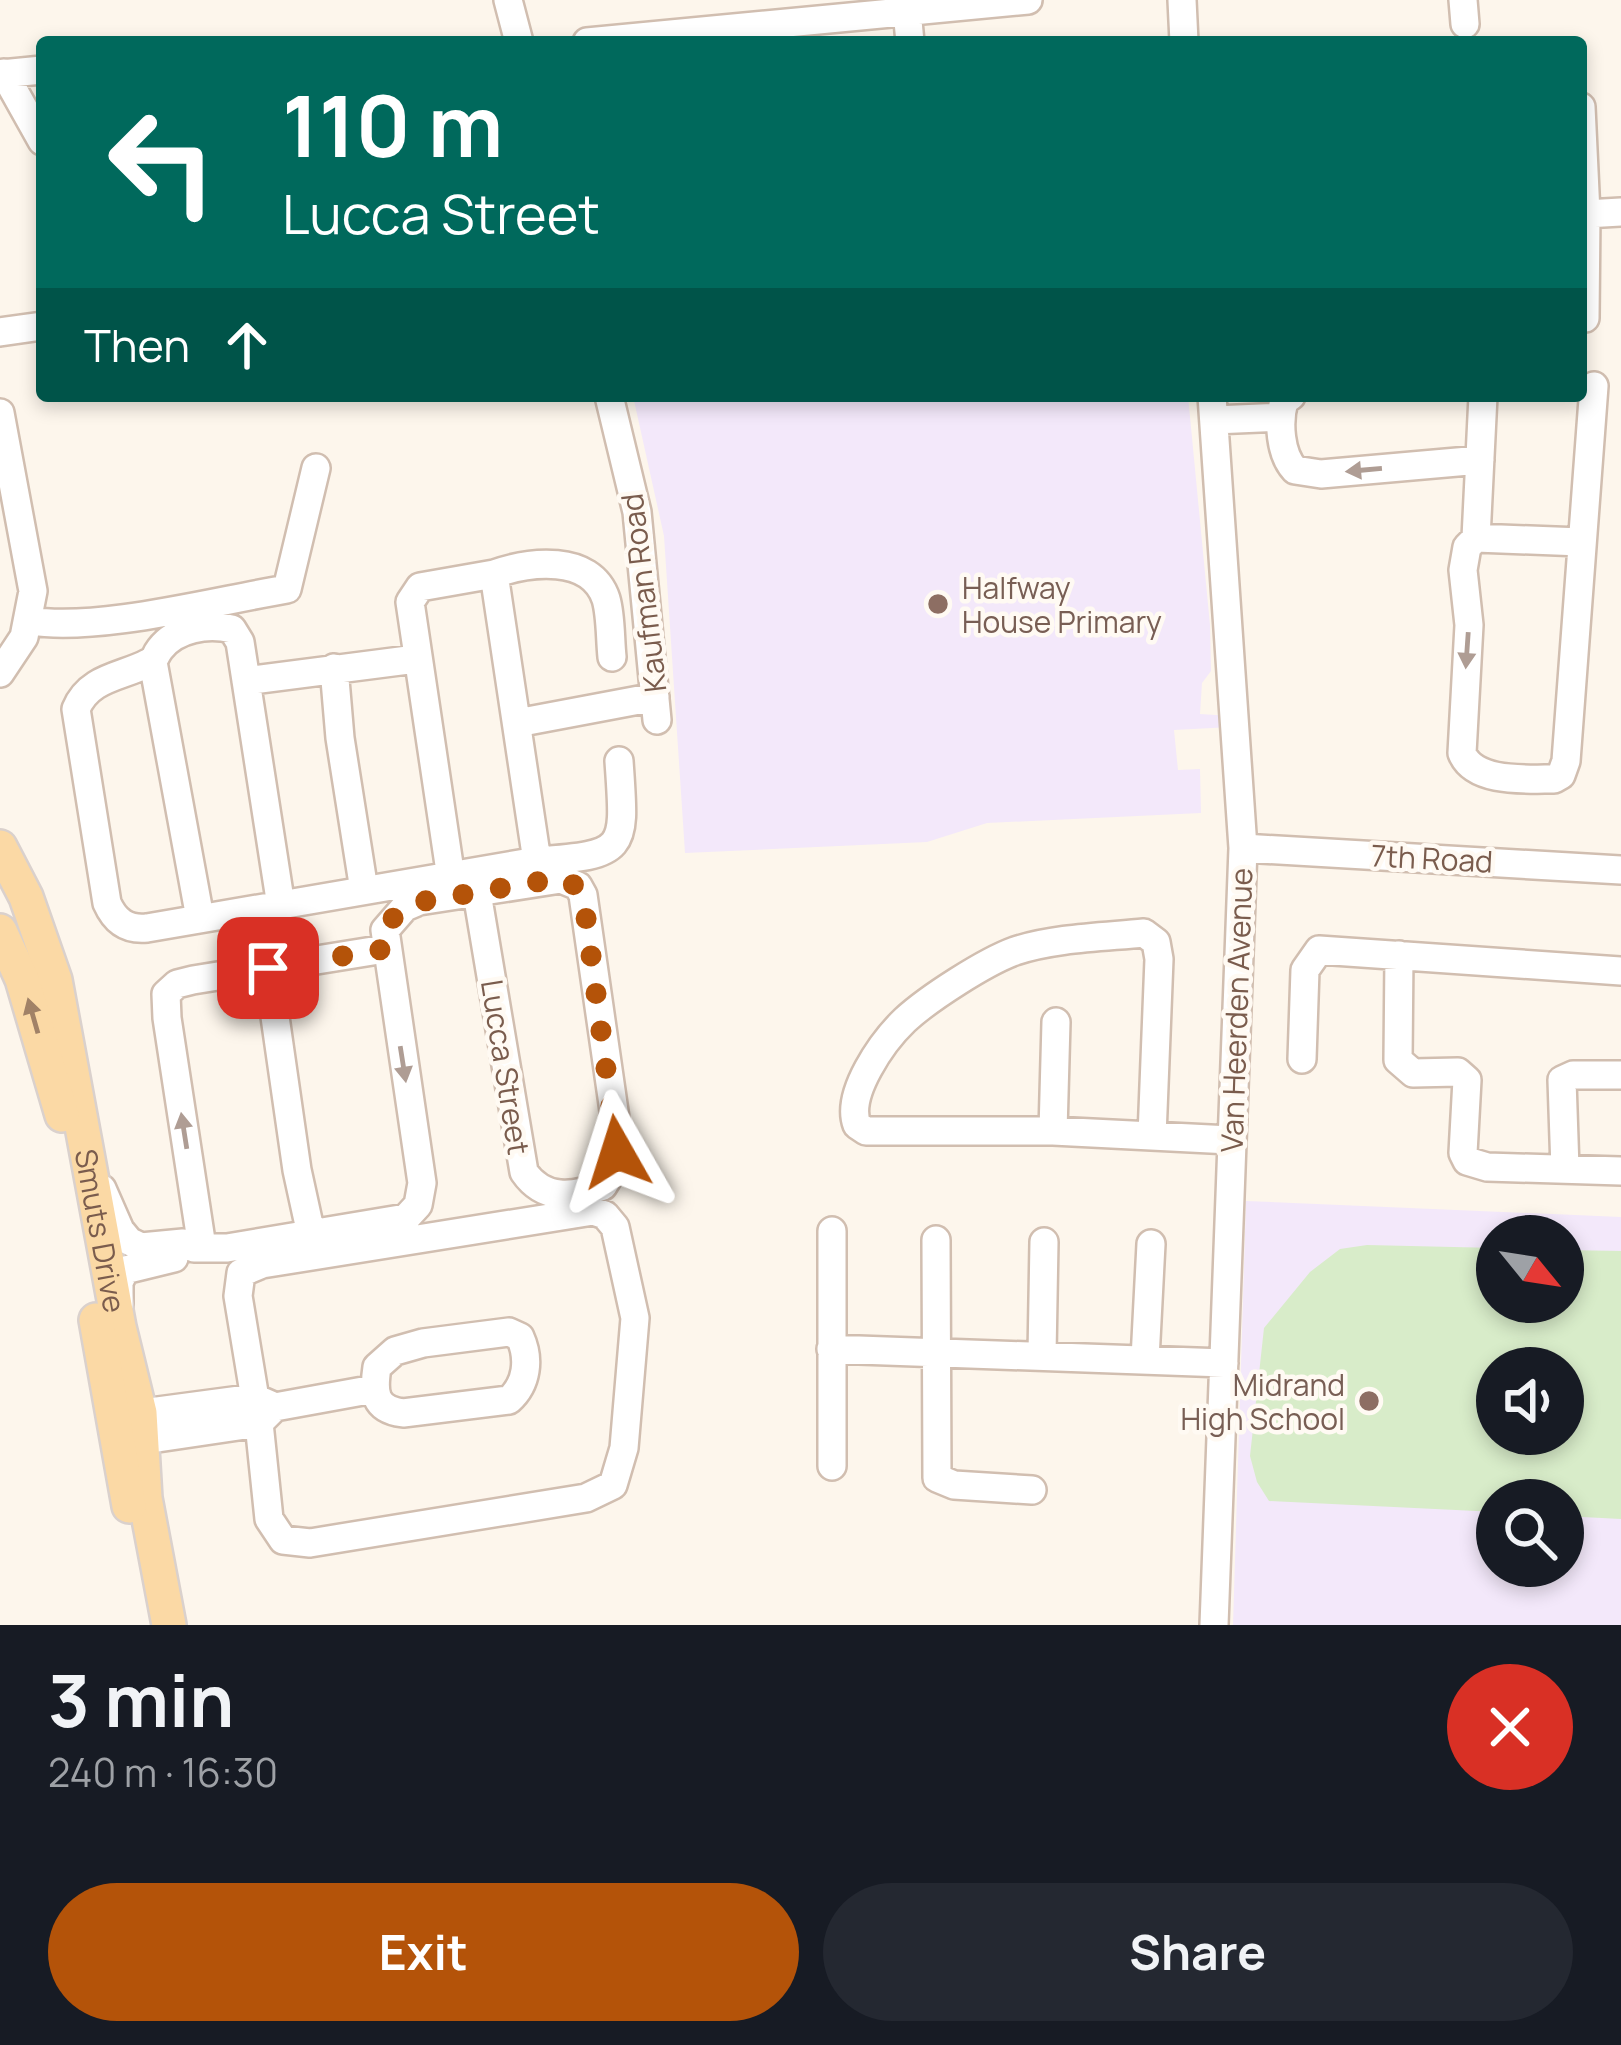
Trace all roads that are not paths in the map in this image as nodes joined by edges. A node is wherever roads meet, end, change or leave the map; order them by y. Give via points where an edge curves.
1 (508, 0) edge
2 (1028, 0) edge
3 (1182, 0) edge
4 (908, 11) junction
5 (517, 36) edge
6 (648, 36) edge
7 (910, 36) edge
8 (1184, 36) edge
9 (36, 70) edge
10 (2, 73) edge
11 (36, 131) edge
12 (1621, 212) edge
13 (1587, 229) edge
14 (36, 327) edge
15 (0, 332) edge
16 (1594, 386) dead end
17 (611, 402) edge
18 (1483, 402) edge
19 (1286, 406) edge
20 (1213, 408) edge
21 (0, 413) edge
22 (1480, 460) junction
23 (316, 468) dead end
24 (1476, 538) junction
25 (1581, 542) junction
26 (494, 574) junction
27 (30, 621) junction
28 (612, 656) dead end
29 (416, 659) junction
30 (153, 662) junction
31 (334, 668) junction
32 (0, 673) edge
33 (246, 681) junction
34 (517, 723) junction
35 (619, 761) dead end
36 (0, 848) edge
37 (1243, 848) junction
38 (537, 861) junction
39 (1621, 870) edge
40 (451, 878) junction
41 (364, 890) junction
42 (477, 893) junction
43 (281, 906) junction
44 (200, 918) junction
45 (0, 931) edge
46 (385, 949) junction
47 (1399, 955) junction
48 (268, 968) junction
49 (1621, 971) edge
50 (1056, 1022) dead end
51 (1302, 1059) dead end
52 (1621, 1075) edge
53 (1052, 1131) junction
54 (1153, 1136) junction
55 (85, 1139) junction
56 (1230, 1140) junction
57 (1564, 1169) junction
58 (1621, 1171) edge
59 (832, 1231) dead end
60 (311, 1234) junction
61 (936, 1240) dead end
62 (1044, 1242) dead end
63 (1151, 1244) dead end
64 (198, 1247) junction
65 (135, 1255) junction
66 (119, 1327) junction
67 (831, 1349) junction
68 (934, 1351) junction
69 (1042, 1355) junction
70 (1145, 1359) junction
71 (1224, 1363) junction
72 (374, 1389) junction
73 (263, 1409) junction
74 (128, 1429) junction
75 (832, 1466) dead end
76 (1032, 1490) dead end
77 (152, 1625) edge
78 (169, 1625) edge
79 (1214, 1625) edge

1 - 5 street
2 - 4 street
3 - 8 street
4 - 6 street
4 - 7 street
9 - 10 street
10 - 11 street
12 - 13 street
14 - 15 street
16 - 25 street
17 - 34 street, Kaufman Road via 638,512 656,708
18 - 22 street
19 - 20 street
22 -> 19 street via 1306,474 1287,461
20 - 37 street, Van Heerden Avenue
21 - 27 street via 29,558
22 - 24 street
23 - 27 street via 287,589 97,621
24 - 25 street
24 -> 25 street via 1463,570 1469,625 1462,753 1479,773 1547,779 1561,775 1567,761
26 - 28 street via 550,564 583,574 606,599
26 - 29 street via 417,589 410,602
26 - 34 street
27 - 32 street
29 - 31 street
29 - 40 street
30 - 33 street via 174,637 225,627 239,642
30 - 44 street
30 - 44 street via 100,682 76,709 102,876 110,911 130,928
31 - 33 street
31 - 41 street
33 - 43 street
34 - 38 street
35 - 38 street via 623,824 614,846 589,858
36 - 55 main road, Smuts Drive via 55,980
37 - 39 street, 7th Road
37 - 56 street, Van Heerden Avenue
38 - 40 street
40 - 41 street
41 - 43 street
42 - 42 street, Lucca Street via 561,879 583,895 618,1139 603,1186 554,1195 524,1172
42 - 46 street via 405,907 385,930
43 - 44 street
74 -> 45 main road, Smuts Drive via 65,1126
46 - 48 street
46 -> 60 street via 422,1192 400,1221
47 - 49 street
47 - 51 street via 1325,948 1312,955
47 - 57 street via 1398,1060 1413,1072 1458,1072 1467,1080 1464,1157 1487,1167
48 - 60 street
64 -> 48 street via 166,994 177,984
50 - 53 street
52 - 57 street via 1562,1080
53 - 54 street
53 - 54 street via 866,1131 854,1111 902,1023 1002,957 1144,933 1159,959
54 - 56 street
55 - 65 street
55 - 66 main road, Smuts Drive
56 - 71 street, Van Heerden Avenue
57 - 58 street
59 - 67 street
60 - 64 street
61 - 68 street
62 - 69 street
63 - 70 street
64 - 65 street
65 - 66 street via 119,1282
66 - 74 main road, Smuts Drive
67 - 68 street
67 - 75 street
68 - 69 street
68 - 76 street via 938,1478
69 - 70 street
70 - 71 street
71 - 79 street, Van Heerden Avenue
72 - 72 street via 376,1367 395,1351 509,1332 524,1343 523,1380 509,1400 403,1413 380,1406
72 - 73 street
73 - 73 street via 238,1296 238,1279 249,1267 592,1210 615,1227 632,1296 634,1352 621,1464 607,1490 291,1543 269,1519
73 - 74 street
74 - 77 main road, Smuts Drive
74 - 78 main road, Smuts Drive

